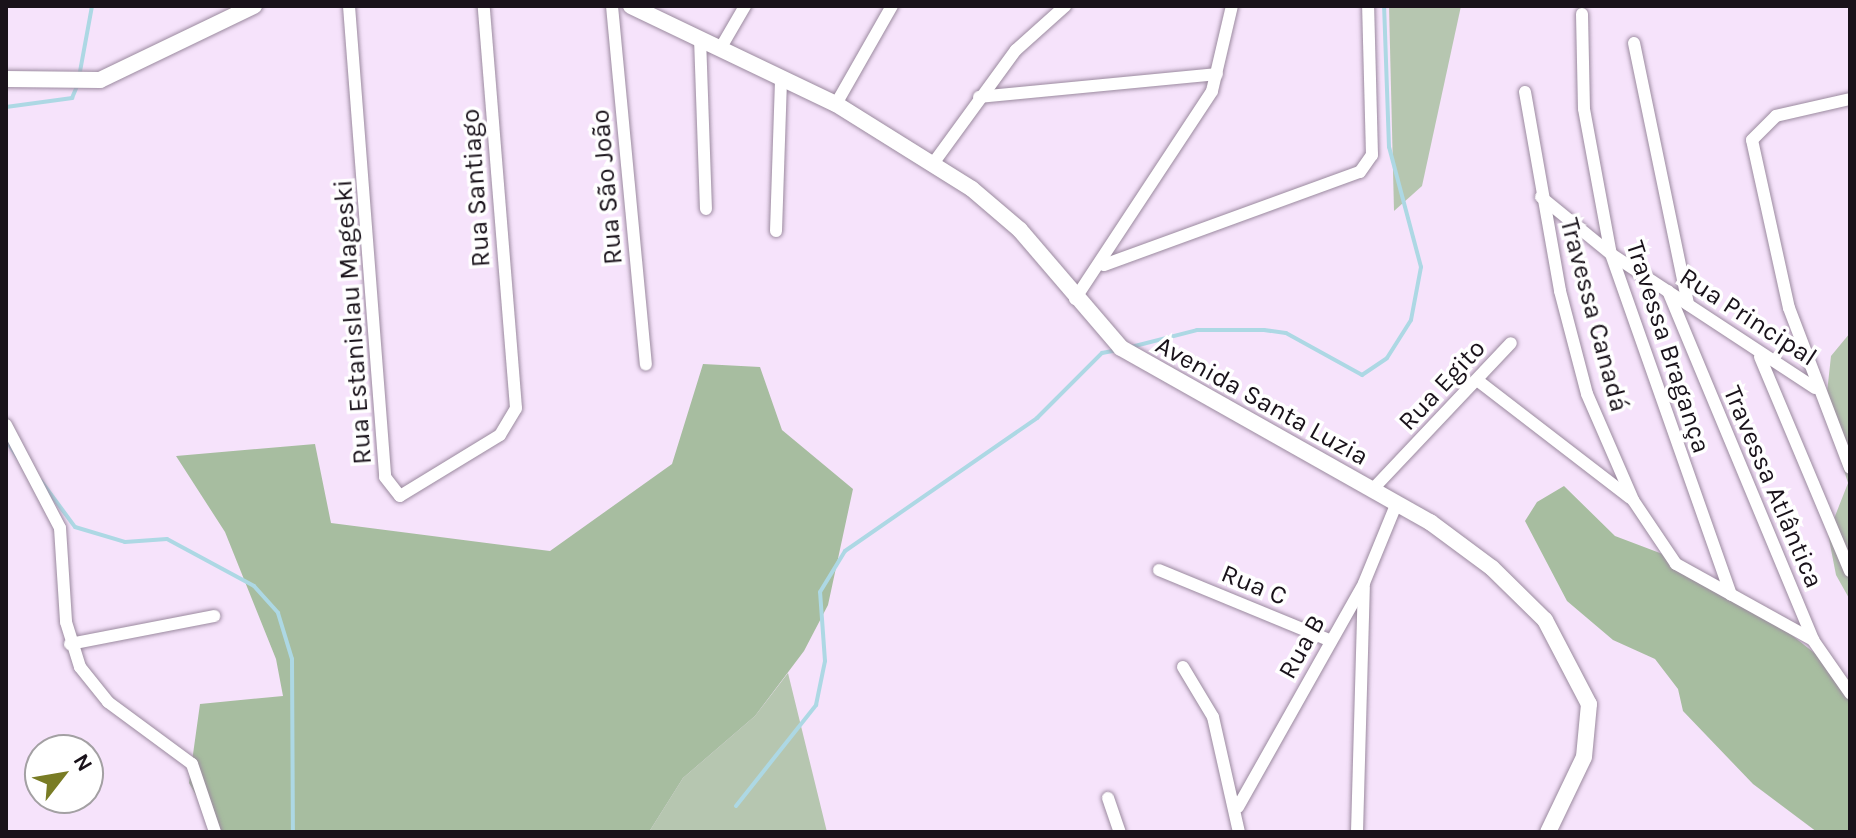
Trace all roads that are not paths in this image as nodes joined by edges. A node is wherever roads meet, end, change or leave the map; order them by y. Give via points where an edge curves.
1 (254, 6) edge
2 (349, 6) edge
3 (484, 6) edge
4 (612, 6) edge
5 (631, 6) edge
6 (745, 6) edge
7 (892, 6) edge
8 (1232, 6) edge
9 (1368, 6) edge
10 (1061, 7) edge
11 (1582, 14) dead end
12 (700, 38) junction
13 (1634, 43) dead end
14 (720, 49) junction
15 (1217, 74) junction
16 (781, 78) junction
17 (6, 79) edge
18 (1525, 92) dead end
19 (979, 97) junction
20 (1850, 99) edge
21 (836, 104) junction
22 (932, 165) junction
23 (1541, 197) junction
24 (706, 209) dead end
25 (776, 231) dead end
26 (1611, 254) junction
27 (1104, 265) junction
28 (1668, 291) junction
29 (1075, 299) junction
30 (1688, 304) junction
31 (1511, 343) dead end
32 (1760, 357) junction
33 (646, 364) dead end
34 (1477, 380) junction
35 (1815, 388) junction
36 (512, 424) joint
37 (6, 425) edge
38 (1850, 468) edge
39 (1372, 490) junction
40 (1633, 500) junction
41 (1396, 505) junction
42 (1159, 570) dead end
43 (1850, 571) edge
44 (1364, 583) junction
45 (1731, 594) junction
46 (214, 616) dead end
47 (1813, 640) junction
48 (1331, 641) junction
49 (70, 644) junction
50 (1183, 667) dead end
51 (1850, 693) edge
52 (1108, 798) dead end
53 (1238, 807) junction
54 (215, 832) edge
55 (1120, 832) edge
56 (1239, 832) edge
57 (1357, 832) edge
58 (1548, 832) edge

1 - 17 street via 100,80
2 - 36 street, Rua Estanislau Mageski via 386,484 394,495 407,494
3 - 36 street, Rua Santiago
4 - 33 street, Rua São João
5 - 12 street, Avenida Santa Luzia
6 - 14 street
7 - 21 street
8 - 15 street
9 - 27 street via 1372,155 1360,172
10 - 19 street
11 - 26 street, Travessa Bragança via 1584,109
12 - 14 street, Avenida Santa Luzia
12 - 24 street
13 - 30 street
14 - 16 street, Avenida Santa Luzia
15 - 19 street
15 - 27 street
16 - 21 street, Avenida Santa Luzia
16 - 25 street
18 - 23 street, Travessa Canadá
19 - 22 street
20 - 35 street, Rua Principal via 1804,106 1755,131 1760,196
21 - 22 street, Avenida Santa Luzia
22 - 29 street, Avenida Santa Luzia via 997,208
23 - 26 street, Rua Principal
23 - 40 street, Travessa Canadá via 1587,394
26 - 28 street, Rua Principal
26 - 45 street, Travessa Bragança
27 - 29 street
28 - 30 street, Rua Principal
28 - 47 street, Travessa Atlântica
29 - 39 street, Avenida Santa Luzia via 1153,369
30 - 32 street, Rua Principal
31 - 34 street, Rua Egito
32 - 35 street, Rua Principal
32 - 43 street
34 - 39 street, Rua Egito
34 - 40 street
35 - 38 street, Rua Principal
37 - 49 street via 60,528
39 - 41 street, Avenida Santa Luzia
40 - 45 street, Travessa Canadá via 1676,564
41 - 44 street, Rua B
41 - 58 street, Avenida Santa Luzia via 1461,542 1524,597 1578,672 1589,704 1588,742
42 - 48 street, Rua C
44 - 48 street, Rua B
44 - 57 street
45 - 47 street
46 - 49 street
47 - 51 street, Travessa Atlântica
48 - 53 street, Rua B
49 - 54 street via 108,702 192,764
50 - 53 street via 1213,717
52 - 55 street
53 - 56 street

